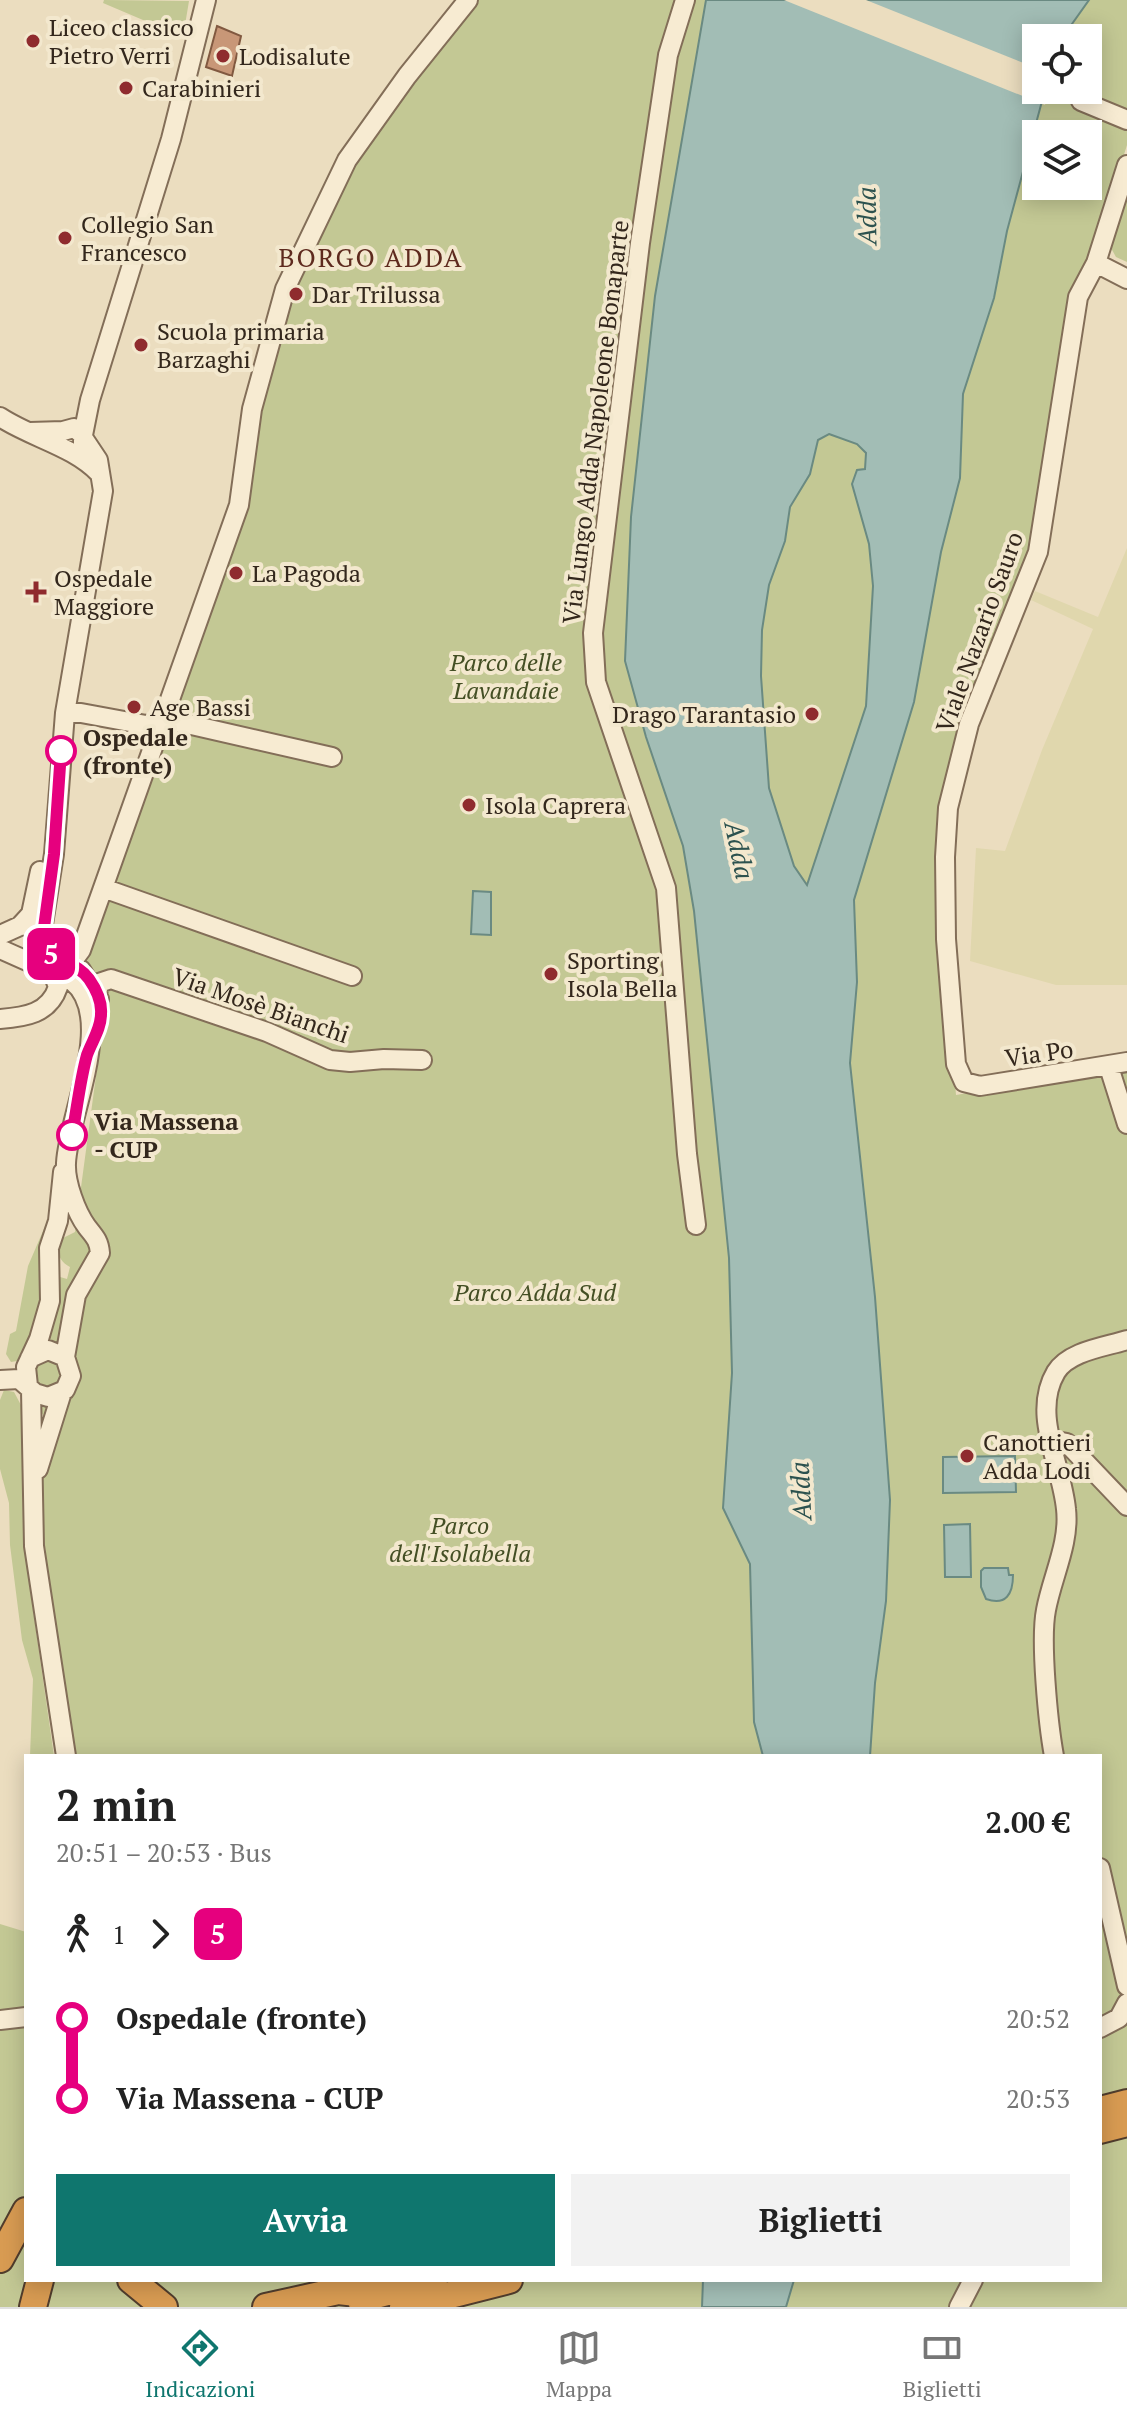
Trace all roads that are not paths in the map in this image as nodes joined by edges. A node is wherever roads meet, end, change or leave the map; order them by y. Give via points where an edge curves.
1 (206, 0) edge
2 (468, 0) edge
3 (685, 0) edge
4 (1088, 104) edge
5 (1127, 120) edge
6 (1127, 165) edge
7 (1096, 263) junction
8 (1127, 279) edge
9 (0, 417) edge
10 (72, 439) junction
11 (65, 713) junction
12 (161, 723) junction
13 (332, 757) dead end
14 (56, 802) junction
15 (103, 888) junction
16 (12, 930) edge
17 (41, 939) junction
18 (13, 954) edge
19 (67, 961) junction
20 (48, 969) junction
21 (352, 976) dead end
22 (97, 995) junction
23 (0, 1019) edge
24 (88, 1054) junction
25 (422, 1060) dead end
26 (1118, 1065) edge
27 (961, 1078) joint
28 (1127, 1124) edge
29 (66, 1163) junction
30 (696, 1225) dead end
31 (88, 1229) junction
32 (52, 1238) junction
33 (51, 1259) junction
34 (90, 1271) junction
35 (1127, 1340) edge
36 (65, 1357) junction
37 (29, 1360) junction
38 (0, 1377) edge
39 (29, 1388) junction
40 (62, 1392) junction
41 (1051, 1440) junction
42 (32, 1499) junction
43 (1127, 1506) edge
44 (66, 1754) edge
45 (1054, 1754) edge
46 (1102, 1877) edge
47 (1127, 1986) edge
48 (1127, 2003) edge
49 (1102, 2027) edge
50 (1127, 2103) edge
51 (1102, 2109) edge
52 (1127, 2123) edge
53 (1102, 2129) edge
54 (24, 2215) edge
55 (0, 2259) edge
56 (39, 2282) edge
57 (133, 2282) edge
58 (426, 2282) edge
59 (501, 2282) edge
60 (972, 2282) edge
61 (375, 2295) junction
62 (33, 2307) edge
63 (164, 2307) edge
64 (266, 2307) edge
65 (327, 2307) edge
66 (403, 2307) edge
67 (959, 2307) edge

1 - 10 street via 171,139 90,400
2 - 12 street via 347,160 290,279 252,409 239,505
3 - 30 street, Via Lungo Adda Napoleone Bonaparte via 668,55 640,243 593,633 596,682 666,888
4 - 5 street
6 - 7 street, Viale Nazario Sauro
7 - 8 street
7 - 27 street, Viale Nazario Sauro via 1078,297 1038,552 969,724 948,808 946,939
9 - 10 street via 27,432
10 - 11 street via 98,460 103,491
11 - 12 street
11 - 14 street
12 - 13 street via 174,721
12 - 15 street
14 - 16 street via 31,914
14 - 17 street
15 - 19 street via 81,950
15 - 21 street
16 - 17 street via 35,928
16 - 18 street
17 - 18 street via 37,952
17 - 19 street via 47,952
18 - 20 street
19 - 22 street via 85,974
20 - 23 street via 58,987 50,1002 30,1015
20 - 24 street via 81,990 92,1024
22 - 24 street via 101,1017
22 - 25 street, Via Mosè Bianchi via 99,983 111,979 339,1062
24 - 29 street
26 - 27 street, Via Po via 974,1086
26 - 28 street
29 - 31 street
29 - 32 street
31 - 32 street via 69,1226
31 - 34 street via 100,1253
32 - 33 street
33 - 34 street via 70,1276
33 - 37 street via 50,1301
34 - 36 street via 76,1295
35 - 41 street via 1062,1364 1047,1399
36 - 37 street via 48,1350
36 - 40 street via 71,1376
37 - 38 street
37 - 39 street
38 - 39 street via 19,1379
39 - 40 street via 48,1397
39 - 42 street
40 - 42 street
41 - 43 street via 1073,1448
41 - 45 street via 1067,1514 1044,1621
42 - 44 street via 41,1599
46 - 47 street
48 - 49 street via 1119,2018
50 - 51 highway
52 - 53 highway
54 - 55 highway
56 - 62 highway
57 - 63 highway
58 - 61 highway
59 - 66 highway
60 - 67 street
61 - 64 highway via 338,2291
61 - 65 highway

